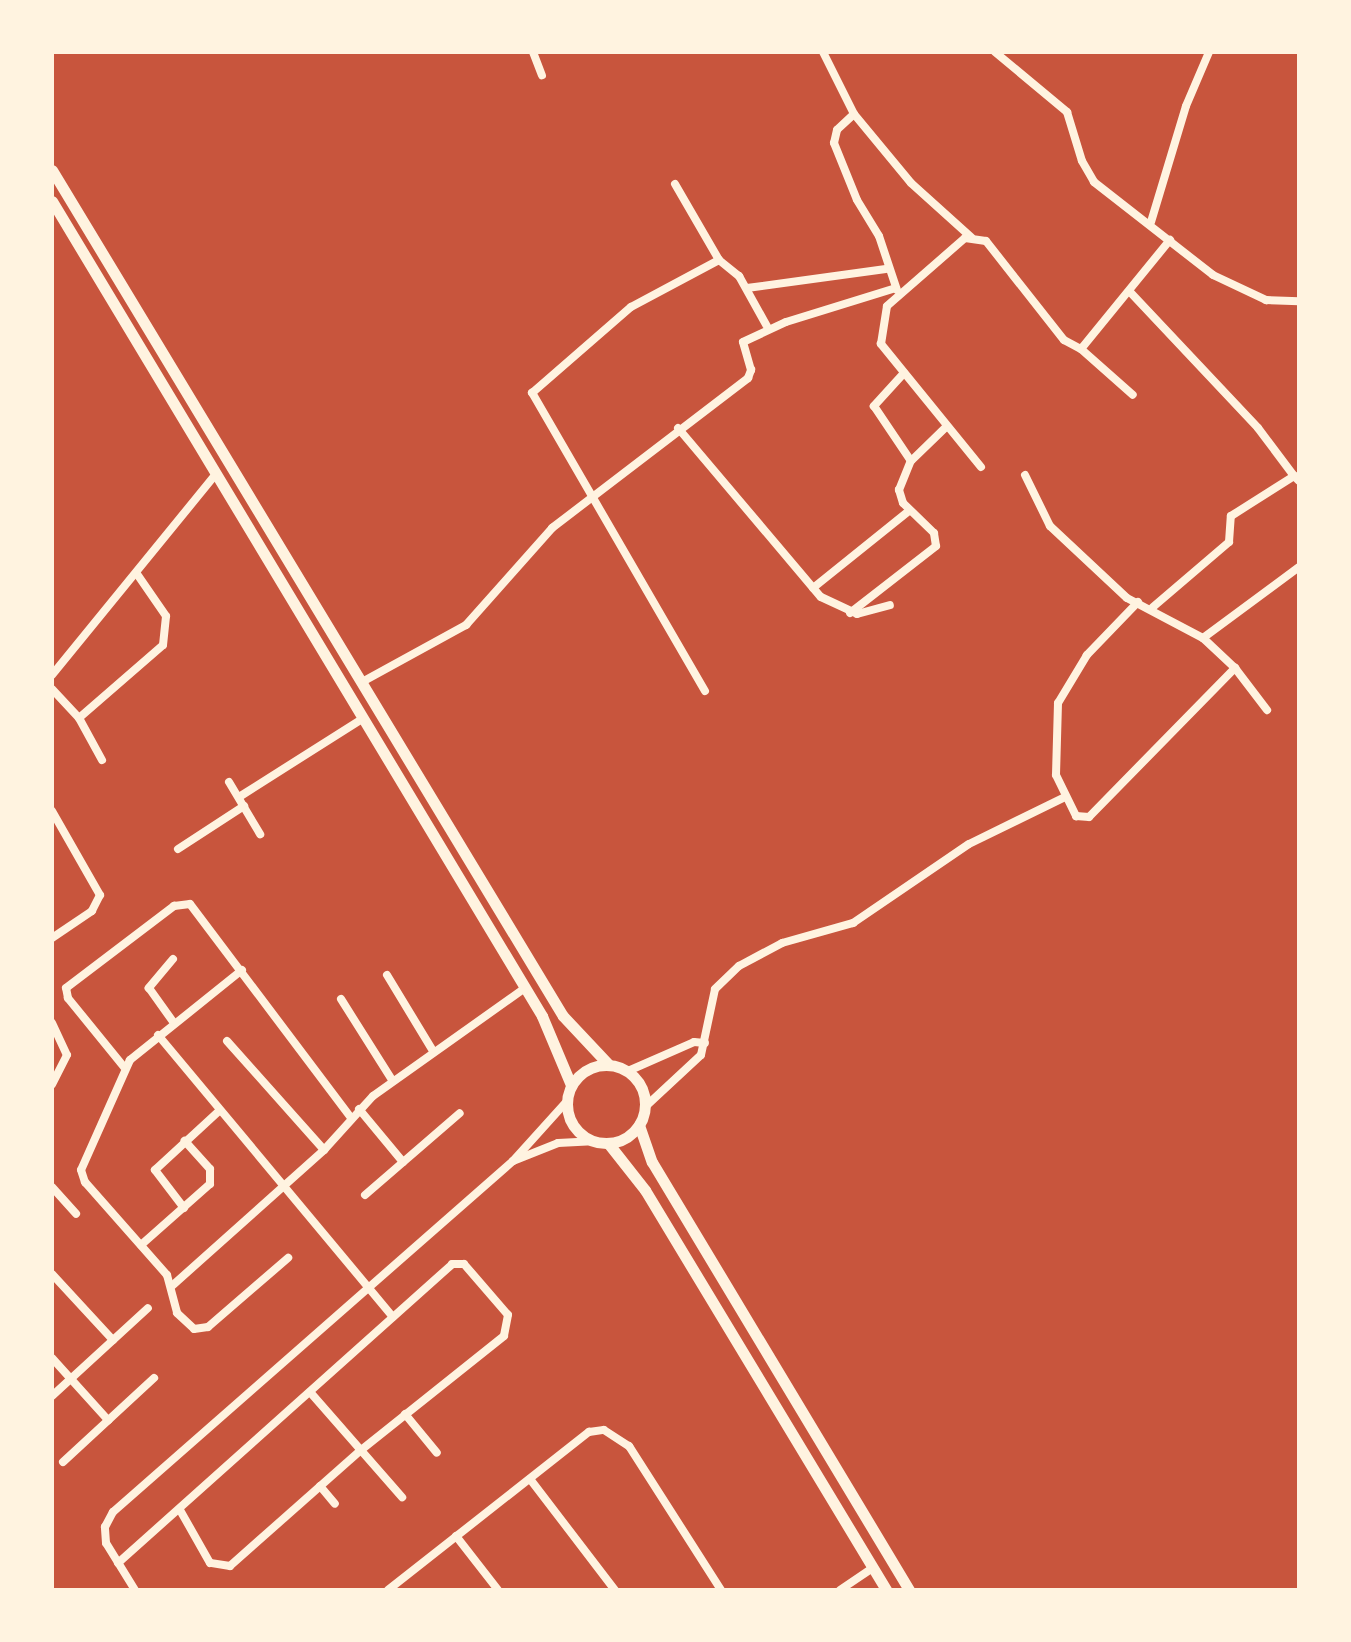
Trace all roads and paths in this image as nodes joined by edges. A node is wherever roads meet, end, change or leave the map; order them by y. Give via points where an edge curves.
1 (533, 52) edge
2 (823, 52) edge
3 (995, 52) edge
4 (1209, 52) edge
5 (542, 75) dead end
6 (854, 114) junction
7 (52, 170) edge
8 (675, 184) dead end
9 (52, 201) edge
10 (1151, 222) junction
11 (971, 237) junction
12 (1170, 240) junction
13 (719, 260) junction
14 (886, 269) junction
15 (747, 288) junction
16 (897, 291) junction
17 (1131, 293) junction
18 (1299, 301) edge
19 (768, 328) junction
20 (1081, 349) junction
21 (904, 373) junction
22 (1133, 395) dead end
23 (946, 427) junction
24 (678, 428) junction
25 (911, 461) junction
26 (981, 467) dead end
27 (216, 474) junction
28 (1025, 475) dead end
29 (1296, 478) edge
30 (591, 498) junction
31 (910, 510) junction
32 (1299, 567) edge
33 (137, 574) junction
34 (813, 588) junction
35 (1138, 602) junction
36 (890, 605) dead end
37 (1153, 607) junction
38 (850, 613) junction
39 (1203, 638) junction
40 (1235, 668) junction
41 (52, 675) edge
42 (362, 682) junction
43 (52, 689) edge
44 (705, 691) dead end
45 (1267, 710) dead end
46 (79, 718) junction
47 (362, 719) junction
48 (102, 760) dead end
49 (229, 782) dead end
50 (239, 797) junction
51 (1063, 798) junction
52 (244, 806) junction
53 (52, 811) edge
54 (260, 834) dead end
55 (178, 849) dead end
56 (52, 938) edge
57 (173, 959) dead end
58 (242, 970) junction
59 (387, 975) dead end
60 (525, 988) junction
61 (341, 999) dead end
62 (52, 1023) edge
63 (174, 1023) junction
64 (158, 1035) junction
65 (227, 1041) dead end
66 (705, 1043) junction
67 (433, 1051) junction
68 (608, 1064) junction
69 (124, 1067) junction
70 (628, 1071) junction
71 (392, 1080) junction
72 (52, 1084) edge
73 (571, 1085) junction
74 (567, 1101) junction
75 (645, 1107) junction
76 (359, 1109) junction
77 (220, 1110) junction
78 (460, 1113) dead end
79 (351, 1118) junction
80 (639, 1125) junction
81 (185, 1141) junction
82 (592, 1141) junction
83 (608, 1143) junction
84 (324, 1150) junction
85 (513, 1161) junction
86 (403, 1162) junction
87 (283, 1186) junction
88 (52, 1187) edge
89 (365, 1195) dead end
90 (184, 1208) junction
91 (76, 1214) dead end
92 (141, 1245) junction
93 (288, 1258) dead end
94 (52, 1274) edge
95 (173, 1285) junction
96 (366, 1287) junction
97 (148, 1308) dead end
98 (393, 1317) junction
99 (113, 1340) junction
100 (52, 1358) edge
101 (154, 1378) dead end
102 (71, 1379) junction
103 (310, 1392) junction
104 (52, 1396) edge
105 (405, 1414) junction
106 (108, 1420) junction
107 (361, 1450) junction
108 (437, 1453) dead end
109 (63, 1462) dead end
110 (530, 1479) junction
111 (320, 1486) junction
112 (402, 1497) dead end
113 (335, 1504) dead end
114 (180, 1510) junction
115 (456, 1536) junction
116 (118, 1563) junction
117 (873, 1568) junction
118 (135, 1590) edge
119 (388, 1590) edge
120 (498, 1590) edge
121 (615, 1590) edge
122 (721, 1590) edge
123 (840, 1590) edge
124 (886, 1590) edge
125 (909, 1590) edge

1 - 5 street
2 - 6 street
3 - 10 street via 1067,112 1094,182
4 - 10 street via 1186,106
6 - 11 street via 911,183
6 - 14 street via 837,130 834,143 857,200 879,236
7 - 42 main road
8 - 13 street
9 - 27 main road
10 - 12 street
11 - 16 street
11 - 20 street via 990,245 1064,340
12 - 17 street
12 - 18 street via 1213,275 1266,300
13 - 15 street
13 - 30 street via 631,307 533,390 533,402
14 - 15 street
14 - 16 street
15 - 19 street
16 - 19 street
16 - 21 street via 887,306 881,344
17 - 20 street
17 - 29 street via 1258,428
19 - 24 street via 742,344 751,370 748,378
20 - 22 street
21 - 23 street
21 - 25 street via 874,406
23 - 25 street
23 - 26 street
24 - 30 street
24 - 34 street
25 - 31 street via 899,494
27 - 33 street
27 - 47 main road
28 - 35 street via 1050,526 1127,598
29 - 37 street via 1229,518 1229,542
30 - 42 street via 529,550 466,625
30 - 44 street
31 - 34 street
31 - 38 street via 934,533 936,546
32 - 39 street
33 - 41 street
33 - 46 street via 163,609 163,645
34 - 38 street via 829,604
35 - 37 street
35 - 51 street via 1087,655 1058,703 1054,759
36 - 38 street
37 - 39 street
39 - 40 street
40 - 45 street
40 - 51 street via 1089,817 1076,816
42 - 68 main road via 563,1016
43 - 46 street
46 - 48 street
47 - 50 street
47 - 60 main road
49 - 50 street
50 - 52 street
51 - 66 street via 969,844 842,928 782,943 746,961 715,989
52 - 54 street
52 - 55 street
53 - 56 street via 100,895 92,911
57 - 63 street via 149,988
58 - 63 street
58 - 69 street via 194,907 184,903 70,982 66,995
58 - 79 street
59 - 67 street
60 - 67 street
60 - 73 main road
61 - 71 street
62 - 72 street via 67,1055
63 - 64 street
64 - 69 street
64 - 77 street
65 - 84 street
66 - 70 street via 694,1042
66 - 75 street via 701,1055
67 - 71 street
68 - 70 main road
68 - 73 main road via 591,1067
69 - 92 street via 104,1126 83,1157 81,1170 85,1182
70 - 75 main road via 642,1086
71 - 76 street
73 - 74 main road
74 - 82 main road via 573,1125
74 - 85 street
75 - 80 main road
76 - 79 street
76 - 86 street
77 - 81 street
77 - 87 street
78 - 86 street
79 - 84 street
80 - 83 main road via 623,1139
80 - 125 main road via 657,1171
81 - 90 street via 212,1179
81 - 90 street via 155,1173
82 - 83 main road
82 - 85 street via 558,1143
83 - 117 main road via 645,1190
84 - 87 street
85 - 96 street
86 - 89 street
87 - 95 street
87 - 96 street
88 - 91 street
90 - 92 street
92 - 95 street
93 - 95 street via 205,1329 194,1329 177,1313
94 - 99 street
96 - 98 street
96 - 116 street via 113,1512 104,1535
97 - 99 street
98 - 103 street
98 - 105 street via 460,1262 510,1323 504,1336
99 - 102 street
100 - 102 street
101 - 106 street
102 - 104 street
102 - 106 street
103 - 107 street
103 - 114 street
105 - 107 street
105 - 108 street
106 - 109 street
107 - 111 street
107 - 112 street
110 - 115 street
110 - 121 street
110 - 122 street via 589,1432 618,1435
111 - 113 street
111 - 114 street via 225,1568 210,1563
114 - 116 street
115 - 119 street
115 - 120 street
116 - 118 street
117 - 123 street
117 - 124 main road

